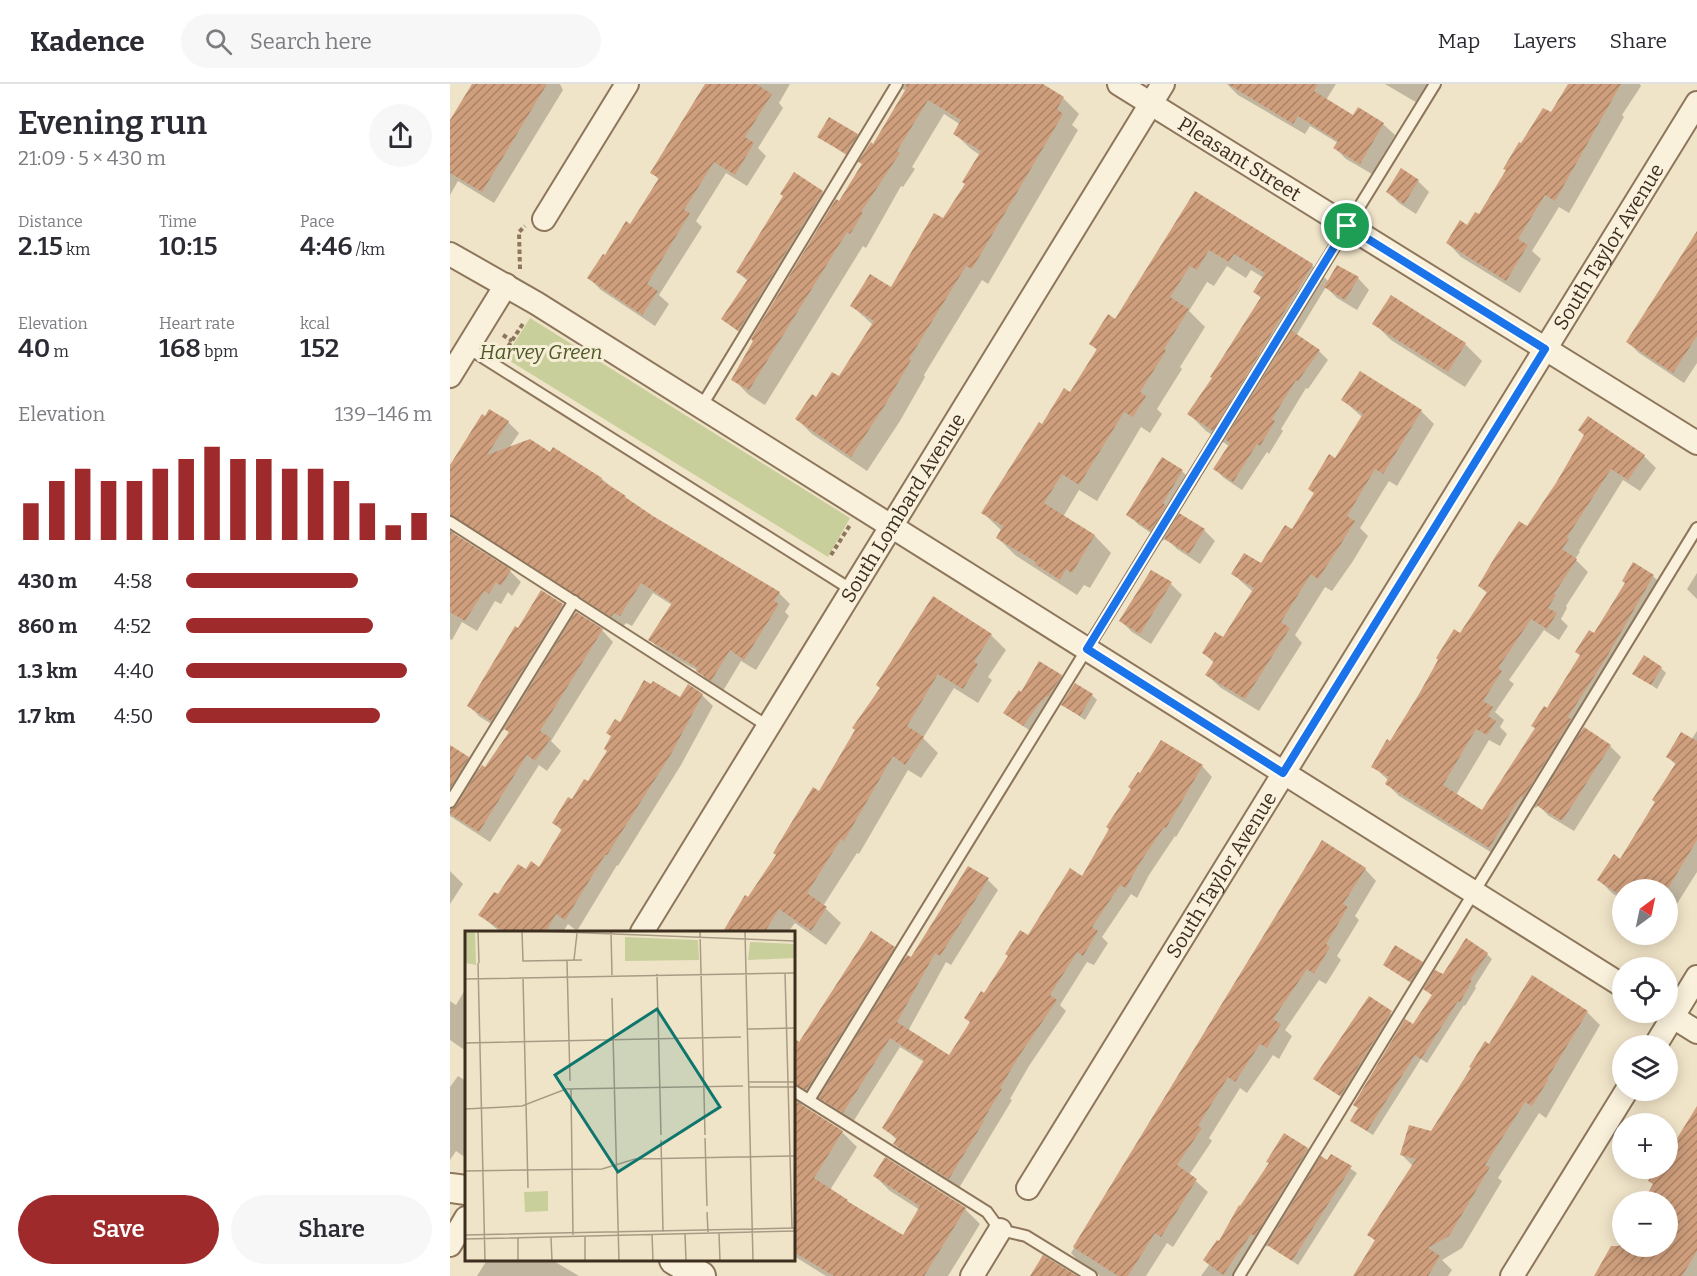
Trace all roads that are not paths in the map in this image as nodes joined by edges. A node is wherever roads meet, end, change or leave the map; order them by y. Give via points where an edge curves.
1 (627, 84) edge
2 (897, 84) edge
3 (1119, 84) edge
4 (1163, 84) edge
5 (1435, 84) edge
6 (1697, 103) edge
7 (1151, 104) junction
8 (534, 223) road end
9 (1347, 226) junction
10 (450, 254) edge
11 (513, 279) junction
12 (468, 348) junction
13 (1545, 349) junction
14 (450, 376) edge
15 (701, 407) junction
16 (1697, 443) edge
17 (450, 522) edge
18 (891, 527) junction
19 (1697, 528) edge
20 (852, 590) junction
21 (574, 602) junction
22 (1087, 649) junction
23 (769, 727) junction
24 (1283, 773) junction
25 (450, 802) edge
26 (1474, 892) junction
27 (643, 931) edge
28 (1697, 977) edge
29 (1612, 979) edge
30 (1678, 1003) edge
31 (1678, 1020) edge
32 (1697, 1032) edge
33 (795, 1092) edge
34 (809, 1101) junction
35 (1620, 1101) edge
36 (450, 1188) edge
37 (1028, 1188) dead end
38 (465, 1190) edge
39 (465, 1220) edge
40 (1000, 1230) junction
41 (450, 1245) edge
42 (676, 1261) edge
43 (701, 1276) edge
44 (972, 1276) edge
45 (1091, 1276) edge
46 (1239, 1276) edge
47 (1512, 1276) edge

1 - 8 street
2 - 15 lane
3 - 7 street, Pleasant Street
4 - 7 street, South Lombard Avenue
5 - 9 lane
6 - 13 street, South Taylor Avenue
7 - 9 street, Pleasant Street
7 - 18 street, South Lombard Avenue
9 - 13 street, Pleasant Street
9 - 22 lane
10 - 11 street
11 - 12 street
11 - 15 street
12 - 14 street
12 - 20 lane
13 - 16 street, Pleasant Street
13 - 24 street, South Taylor Avenue
15 - 18 street
17 - 21 lane
18 - 20 street, South Lombard Avenue
18 - 22 street
19 - 26 lane
20 - 23 street, South Lombard Avenue
21 - 23 lane
21 - 25 lane
22 - 24 street
22 - 34 lane
23 - 27 street, South Lombard Avenue
24 - 26 street
24 - 37 street, South Taylor Avenue
26 - 29 street
26 - 46 lane
28 - 30 street
31 - 32 street
33 - 34 lane
34 - 40 lane via 987,1212
35 - 47 street
36 - 38 street
39 - 41 street
40 - 44 street
40 - 45 lane via 1026,1236
42 - 43 street

